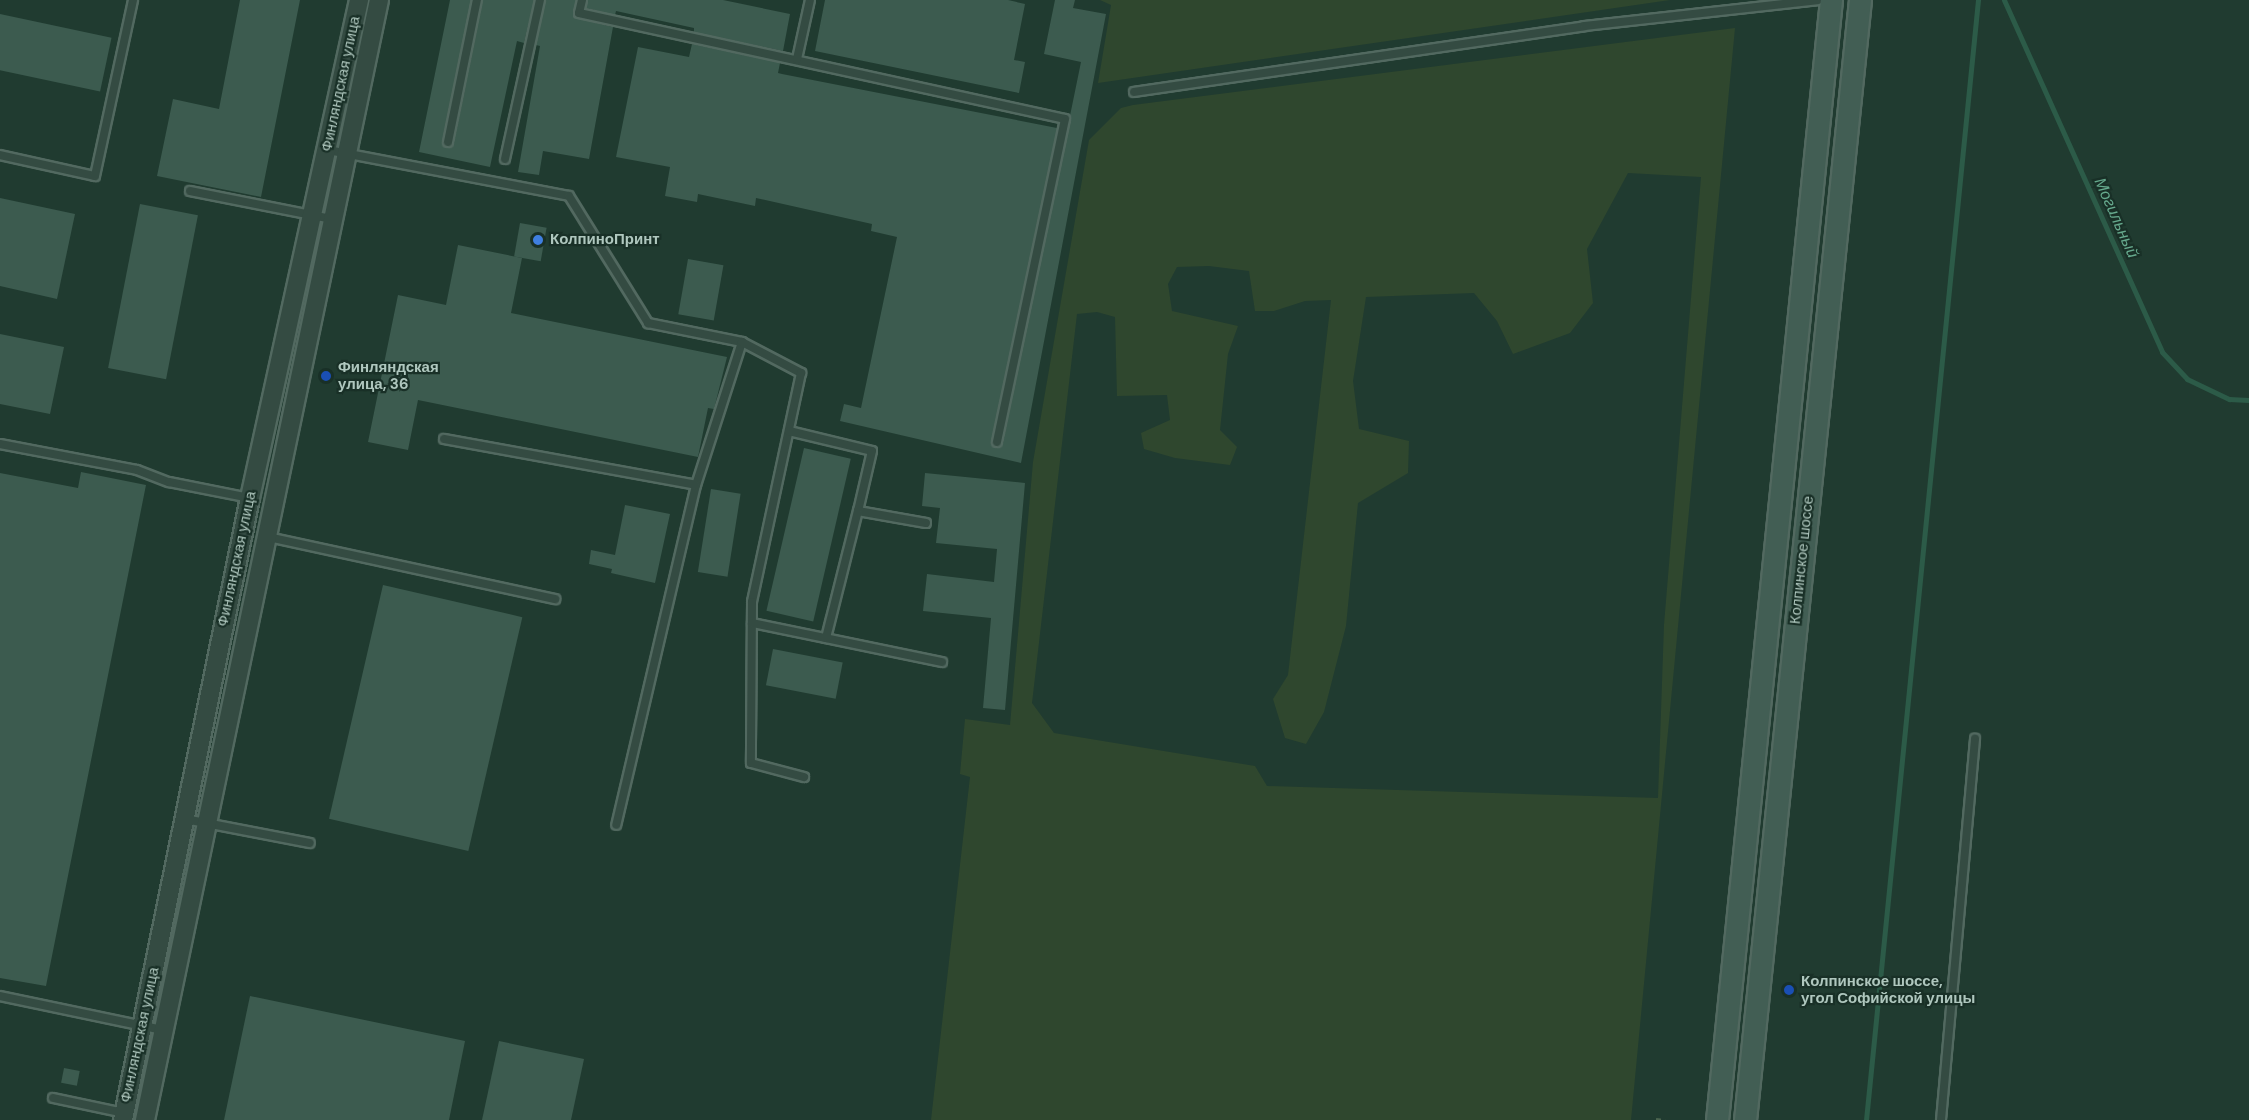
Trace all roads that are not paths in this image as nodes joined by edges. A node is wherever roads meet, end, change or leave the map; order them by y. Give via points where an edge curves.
1 (131, 0) edge
2 (359, 0) edge
3 (379, 0) edge
4 (477, 0) edge
5 (540, 0) edge
6 (582, 0) edge
7 (810, 0) edge
8 (1818, 0) edge
9 (1831, 0) edge
10 (1860, 0) edge
11 (797, 59) junction
12 (1134, 92) dead end
13 (448, 141) dead end
14 (327, 150) junction
15 (346, 154) junction
16 (0, 155) edge
17 (506, 159) dead end
18 (190, 190) dead end
19 (312, 215) junction
20 (332, 219) junction
21 (742, 342) junction
22 (789, 431) junction
23 (444, 439) dead end
24 (997, 442) dead end
25 (0, 444) edge
26 (696, 485) junction
27 (249, 498) junction
28 (858, 511) junction
29 (926, 523) dead end
30 (266, 536) junction
31 (555, 599) dead end
32 (752, 623) junction
33 (826, 638) junction
34 (942, 662) dead end
35 (1975, 739) dead end
36 (804, 777) dead end
37 (184, 818) junction
38 (206, 823) junction
39 (616, 825) dead end
40 (310, 843) dead end
41 (0, 996) edge
42 (143, 1026) junction
43 (164, 1030) junction
44 (53, 1098) dead end
45 (124, 1116) edge
46 (145, 1120) edge
47 (1717, 1120) edge
48 (1745, 1120) edge
49 (1941, 1120) edge

1 - 16 lane via 95,176
2 - 14 street, Финляндская улица
3 - 15 street, Финляндская улица
4 - 13 lane
5 - 17 lane
6 - 11 lane via 579,13
7 - 11 lane
8 - 12 lane via 1584,26
9 - 47 main road, Колпинское шоссе
10 - 48 main road, Колпинское шоссе
11 - 24 lane via 1065,119
14 - 15 lane
14 - 19 street, Финляндская улица
15 - 20 street, Финляндская улица
15 - 21 lane via 569,196 648,323
18 - 19 lane
19 - 20 lane
19 - 27 street, Финляндская улица
20 - 30 street, Финляндская улица
21 - 22 lane via 801,373
21 - 26 lane
22 - 28 lane via 872,451
22 - 32 lane via 752,602
23 - 26 lane
25 - 27 lane via 137,470 169,482
26 - 39 lane
27 - 37 street, Финляндская улица
28 - 29 lane
28 - 33 lane
30 - 31 lane
30 - 38 street, Финляндская улица
32 - 33 lane
32 - 36 lane via 751,763
33 - 34 lane
35 - 49 lane
37 - 38 lane
37 - 42 street, Финляндская улица
38 - 40 lane
38 - 43 street, Финляндская улица
41 - 42 lane
42 - 43 lane
42 - 45 street, Финляндская улица
43 - 46 street, Финляндская улица
44 - 45 lane

